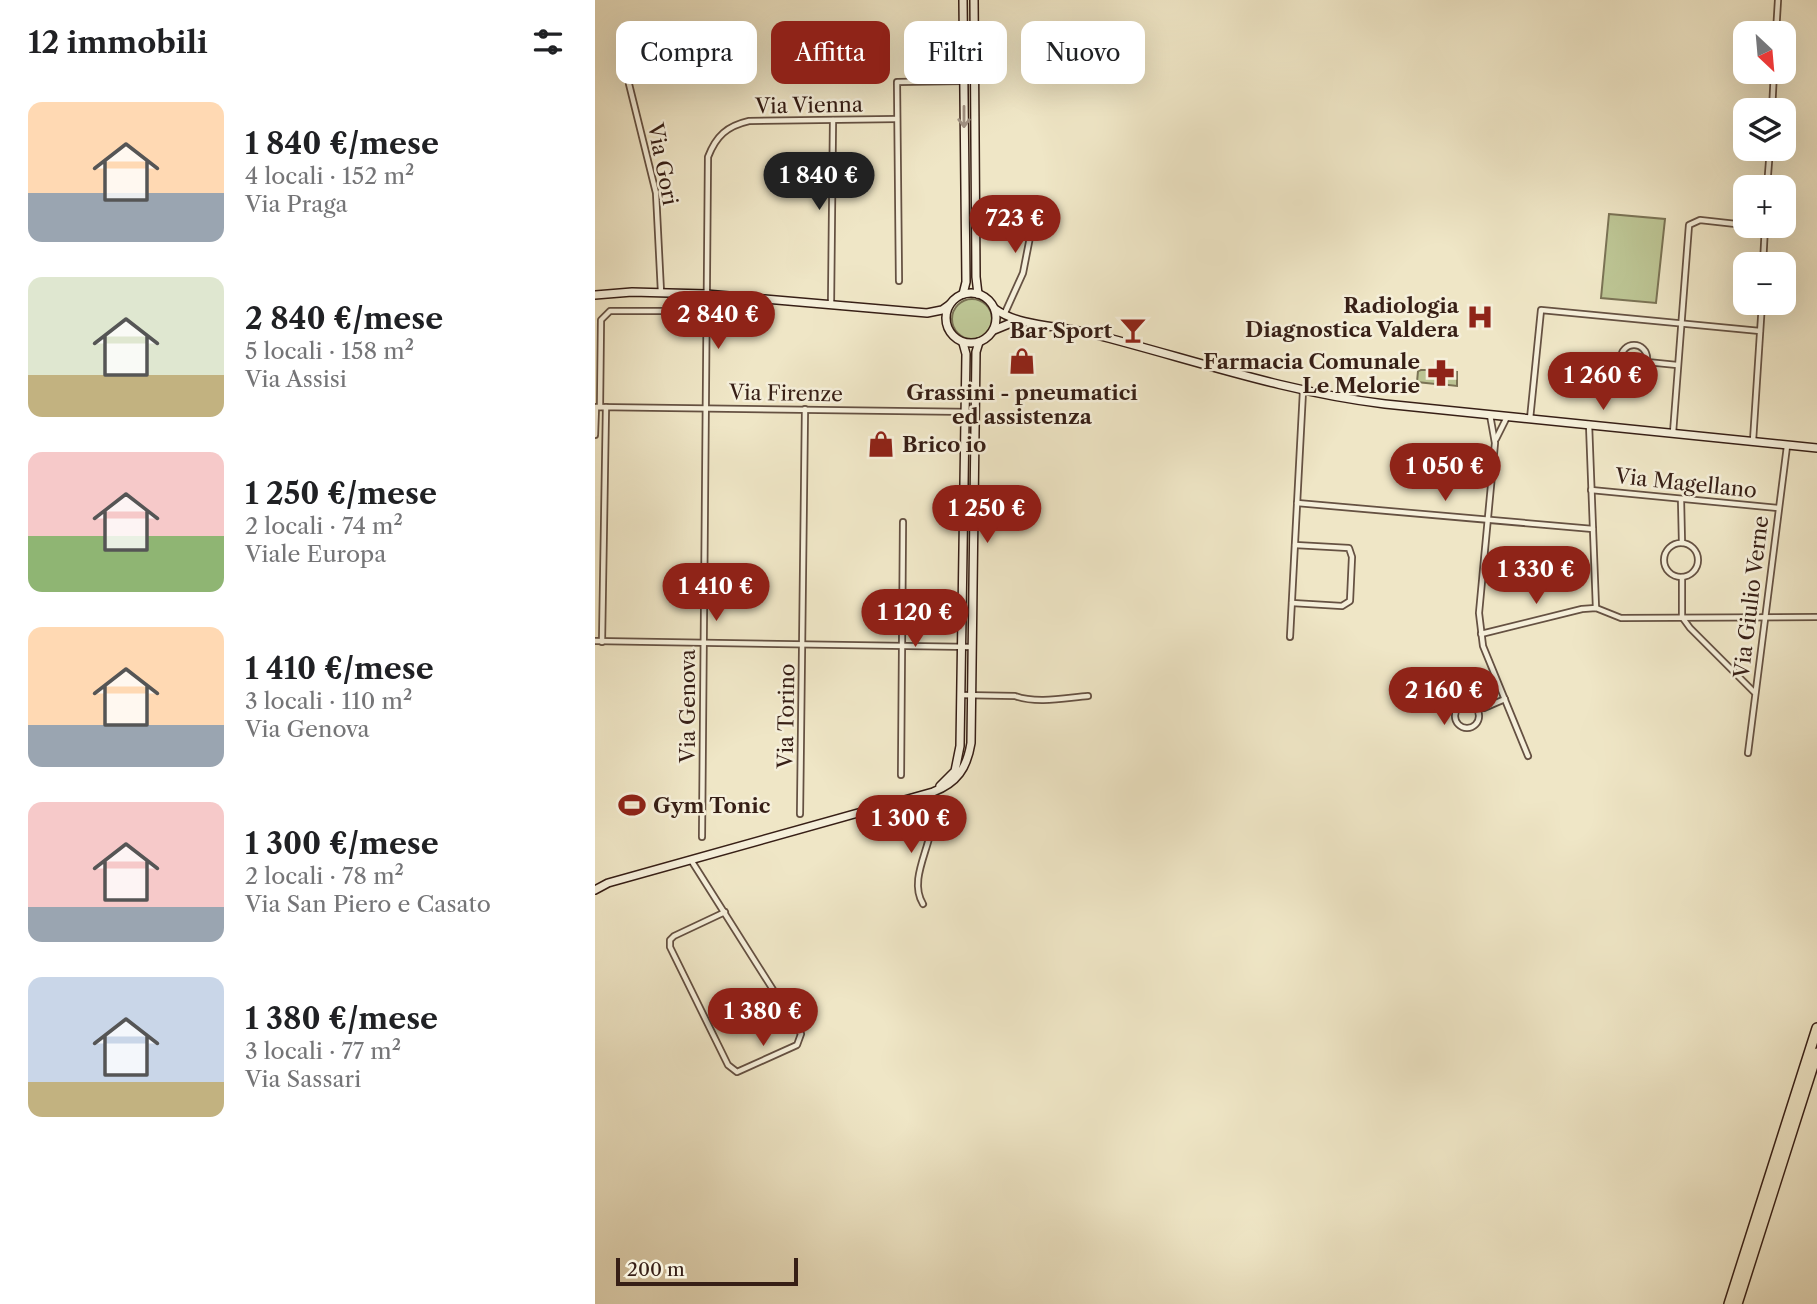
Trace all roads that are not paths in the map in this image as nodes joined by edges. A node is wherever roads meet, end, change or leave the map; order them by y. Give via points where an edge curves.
1 (963, 0) edge
2 (974, 0) edge
3 (1778, 0) edge
4 (963, 21) edge
5 (1777, 21) edge
6 (904, 82) edge
7 (629, 84) dead end
8 (964, 84) edge
9 (897, 119) junction
10 (833, 120) junction
11 (1037, 201) dead end
12 (1733, 224) edge
13 (899, 281) dead end
14 (661, 292) junction
15 (978, 293) junction
16 (706, 294) junction
17 (963, 294) junction
18 (595, 295) edge
19 (831, 305) junction
20 (950, 305) junction
21 (995, 309) junction
22 (706, 311) junction
23 (927, 313) junction
24 (1004, 315) junction
25 (1762, 315) edge
26 (1018, 321) junction
27 (1681, 323) junction
28 (1003, 326) junction
29 (947, 328) junction
30 (994, 330) junction
31 (1761, 331) junction
32 (963, 342) junction
33 (979, 342) junction
34 (1647, 362) junction
35 (1677, 365) junction
36 (1303, 391) junction
37 (600, 407) edge
38 (705, 408) junction
39 (805, 409) junction
40 (964, 412) junction
41 (976, 412) junction
42 (1490, 415) junction
43 (1507, 417) junction
44 (1530, 419) junction
45 (1589, 424) junction
46 (1673, 433) junction
47 (605, 434) junction
48 (595, 435) edge
49 (1753, 441) junction
50 (1495, 443) junction
51 (1787, 445) junction
52 (1817, 448) edge
53 (1591, 490) junction
54 (1681, 499) junction
55 (1297, 503) junction
56 (1778, 508) junction
57 (1488, 520) junction
58 (903, 522) dead end
59 (1593, 529) junction
60 (1682, 543) junction
61 (1295, 545) junction
62 (1682, 577) junction
63 (1292, 603) junction
64 (1595, 608) junction
65 (1764, 616) junction
66 (1682, 617) junction
67 (1817, 617) edge
68 (1481, 634) junction
69 (1290, 638) dead end
70 (595, 641) edge
71 (602, 642) junction
72 (703, 643) junction
73 (802, 643) junction
74 (902, 645) junction
75 (961, 647) junction
76 (972, 647) junction
77 (1754, 693) junction
78 (961, 695) junction
79 (972, 695) junction
80 (1089, 696) dead end
81 (1505, 699) junction
82 (1476, 708) junction
83 (1484, 708) junction
84 (1479, 715) junction
85 (1748, 753) dead end
86 (1528, 756) dead end
87 (901, 775) dead end
88 (929, 794) junction
89 (800, 814) dead end
90 (702, 837) dead end
91 (691, 860) junction
92 (608, 883) junction
93 (595, 884) edge
94 (595, 890) edge
95 (923, 904) dead end
96 (725, 912) junction
97 (1817, 1028) edge
98 (1817, 1053) edge
99 (1729, 1304) edge
100 (1737, 1304) edge

1 - 4 street
2 - 15 street
3 - 5 street
6 - 9 street via 897,82
7 - 14 street, Via Gori via 656,192
8 -> 17 street
9 - 10 street, Via Vienna
9 - 13 street
10 - 16 street, Via Vienna via 749,121 735,124 714,144 708,157
10 - 19 street
11 - 24 street via 1027,262
12 - 27 street via 1693,221 1689,225
14 - 16 street
14 - 18 street
15 - 17 street
15 - 21 street
16 - 19 street
16 - 22 street, Via Vienna
17 - 20 street
19 - 23 street
20 - 23 street
20 - 29 street
21 - 24 street
21 - 30 street
22 - 37 street via 604,314
22 - 38 street, Via Genova
23 - 29 street
24 - 26 street
24 - 28 street
25 - 31 street
26 - 28 street
26 - 36 street via 1083,331
27 - 31 street
27 - 35 street
27 - 44 street via 1541,310
28 - 30 street
29 - 32 street
30 - 33 street
31 - 49 street
32 - 33 street
32 - 40 street
33 - 41 street
34 - 34 street via 1640,370 1628,370 1622,352 1639,345 1646,351
34 - 35 street
35 - 46 street
36 - 42 street
36 - 55 street
37 - 38 street, Via Firenze
37 - 47 street
37 - 48 street
38 - 39 street, Via Firenze
38 - 72 street, Via Genova
39 - 40 street, Via Firenze
39 - 73 street, Via Torino
40 - 41 street, Via Firenze
40 - 75 street
41 - 76 street
42 - 43 street
42 - 50 street
43 - 44 street
43 - 50 street
44 - 45 street
45 - 46 street
45 - 53 street
46 - 49 street
47 - 48 street
47 - 71 street
49 - 51 street
50 - 57 street
51 - 52 street
51 - 56 street, Via Giulio Verne
53 - 54 street, Via Magellano
53 - 59 street
54 - 56 street, Via Magellano
54 - 60 street
55 - 57 street
55 - 61 street
56 - 65 street, Via Giulio Verne
57 - 59 street
57 - 68 street
58 - 74 street
59 - 64 street
60 - 62 street via 1697,553 1695,572
60 - 62 street via 1668,548 1667,569
61 - 63 street
61 - 63 street via 1349,548 1350,601 1346,605
62 - 66 street
63 - 69 street
64 - 66 street via 1621,618
64 - 68 street
65 - 66 street
65 - 67 street
65 - 77 street, Via Giulio Verne
66 - 77 street
68 - 81 street
70 - 71 street
71 - 72 street
72 - 73 street
72 - 90 street, Via Genova
73 - 74 street
73 - 89 street, Via Torino
74 - 75 street
74 - 87 street
75 - 76 street
75 - 78 street
76 - 79 street
77 - 85 street, Via Giulio Verne
78 - 79 street
78 - 88 street via 958,763 952,775
79 - 80 street
79 - 88 street via 971,743 965,766 954,782
81 - 83 street
81 - 86 street
82 - 83 street
82 - 84 street
82 - 84 street via 1469,704 1459,707 1456,722 1470,728
83 - 84 street
88 - 91 street
88 - 95 street via 932,818 919,881
91 - 92 street
91 - 96 street
92 - 93 street
92 - 94 street
96 - 96 street via 670,940 670,947 733,1071 742,1072 797,1045 801,1038
97 - 99 highway
98 - 100 highway

